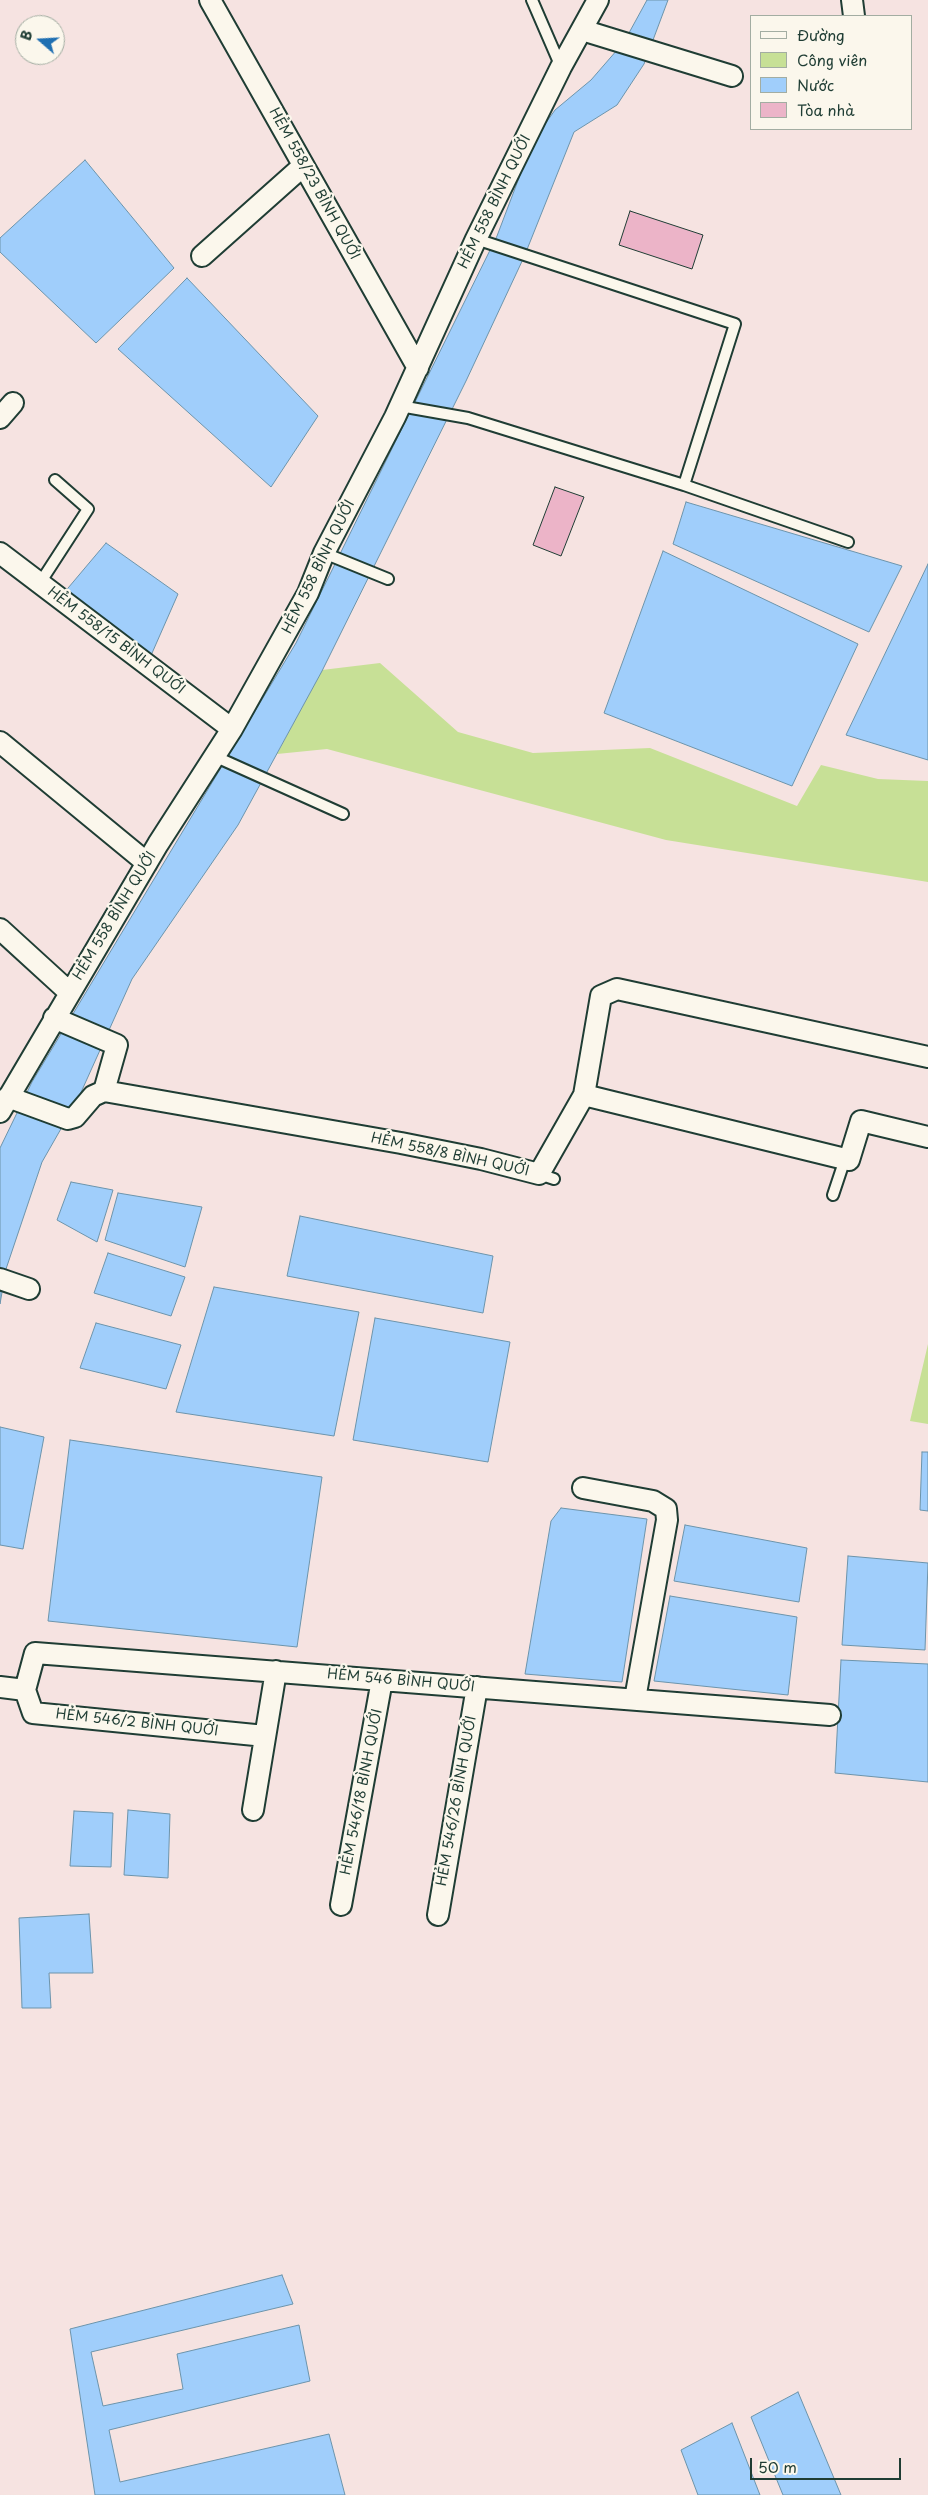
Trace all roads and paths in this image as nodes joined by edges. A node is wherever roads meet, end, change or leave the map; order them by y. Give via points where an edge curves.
1 (210, 0) edge
2 (532, 0) edge
3 (598, 0) edge
4 (852, 0) edge
5 (854, 15) edge
6 (582, 30) junction
7 (561, 68) junction
8 (732, 76) dead end
9 (303, 166) junction
10 (481, 241) junction
11 (202, 256) dead end
12 (418, 368) junction
13 (400, 406) junction
14 (55, 480) dead end
15 (684, 485) junction
16 (848, 542) dead end
17 (0, 553) edge
18 (324, 553) junction
19 (388, 579) dead end
20 (40, 583) junction
21 (232, 729) junction
22 (0, 742) edge
23 (218, 757) junction
24 (343, 814) dead end
25 (147, 863) junction
26 (0, 929) edge
27 (69, 992) junction
28 (58, 1020) junction
29 (928, 1056) edge
30 (104, 1091) junction
31 (584, 1095) junction
32 (6, 1100) edge
33 (928, 1137) edge
34 (845, 1159) junction
35 (833, 1195) dead end
36 (583, 1488) dead end
37 (276, 1671) junction
38 (382, 1680) junction
39 (0, 1687) edge
40 (477, 1687) junction
41 (25, 1690) junction
42 (635, 1699) junction
43 (830, 1715) dead end
44 (266, 1736) junction
45 (253, 1810) dead end
46 (341, 1905) dead end
47 (438, 1915) dead end

1 - 9 street, HẺM 558/23 BÌNH QUỚI
2 - 7 lane
3 - 6 street, HẺM 558 BÌNH QUỚI
4 - 5 street
6 - 7 street, HẺM 558 BÌNH QUỚI
6 - 8 street
7 - 10 street, HẺM 558 BÌNH QUỚI
9 - 11 street
9 - 12 street, HẺM 558/23 BÌNH QUỚI
10 - 12 street, HẺM 558 BÌNH QUỚI
10 - 15 lane via 735,324
12 - 13 street, HẺM 558 BÌNH QUỚI
13 - 15 lane via 468,418
13 - 18 street, HẺM 558 BÌNH QUỚI
14 - 20 lane via 88,509
15 - 16 lane
17 - 20 street, HẺM 558/15 BÌNH QUỚI
18 - 19 lane
18 - 21 street, HẺM 558 BÌNH QUỚI via 308,594
20 - 21 street, HẺM 558/15 BÌNH QUỚI
21 - 23 street, HẺM 558 BÌNH QUỚI
22 - 25 street
23 - 24 lane
23 - 25 street, HẺM 558 BÌNH QUỚI
25 - 27 street, HẺM 558 BÌNH QUỚI
26 - 27 street
27 - 28 street, HẺM 558 BÌNH QUỚI
28 - 30 street via 117,1044
28 - 32 street, HẺM 558 BÌNH QUỚI
29 - 31 street, HẺM 558/8 BÌNH QUỚI via 617,989 602,996
30 - 31 street, HẺM 558/8 BÌNH QUỚI via 402,1143 546,1176
30 - 32 street via 93,1096 75,1117 65,1118
31 - 34 street
33 - 34 street via 860,1121 849,1160
34 - 35 lane
36 - 42 street via 653,1501 666,1509 667,1520
37 - 38 street, HẺM 546 BÌNH QUỚI
37 - 41 street, HẺM 546 BÌNH QUỚI via 35,1652
37 - 44 street
38 - 40 street, HẺM 546 BÌNH QUỚI
38 - 46 street, HẺM 546/18 BÌNH QUỚI
39 - 41 street
40 - 42 street, HẺM 546 BÌNH QUỚI
40 - 47 street, HẺM 546/26 BÌNH QUỚI
41 - 44 street, HẺM 546/2 BÌNH QUỚI via 33,1713
42 - 43 street, HẺM 546 BÌNH QUỚI
44 - 45 street

